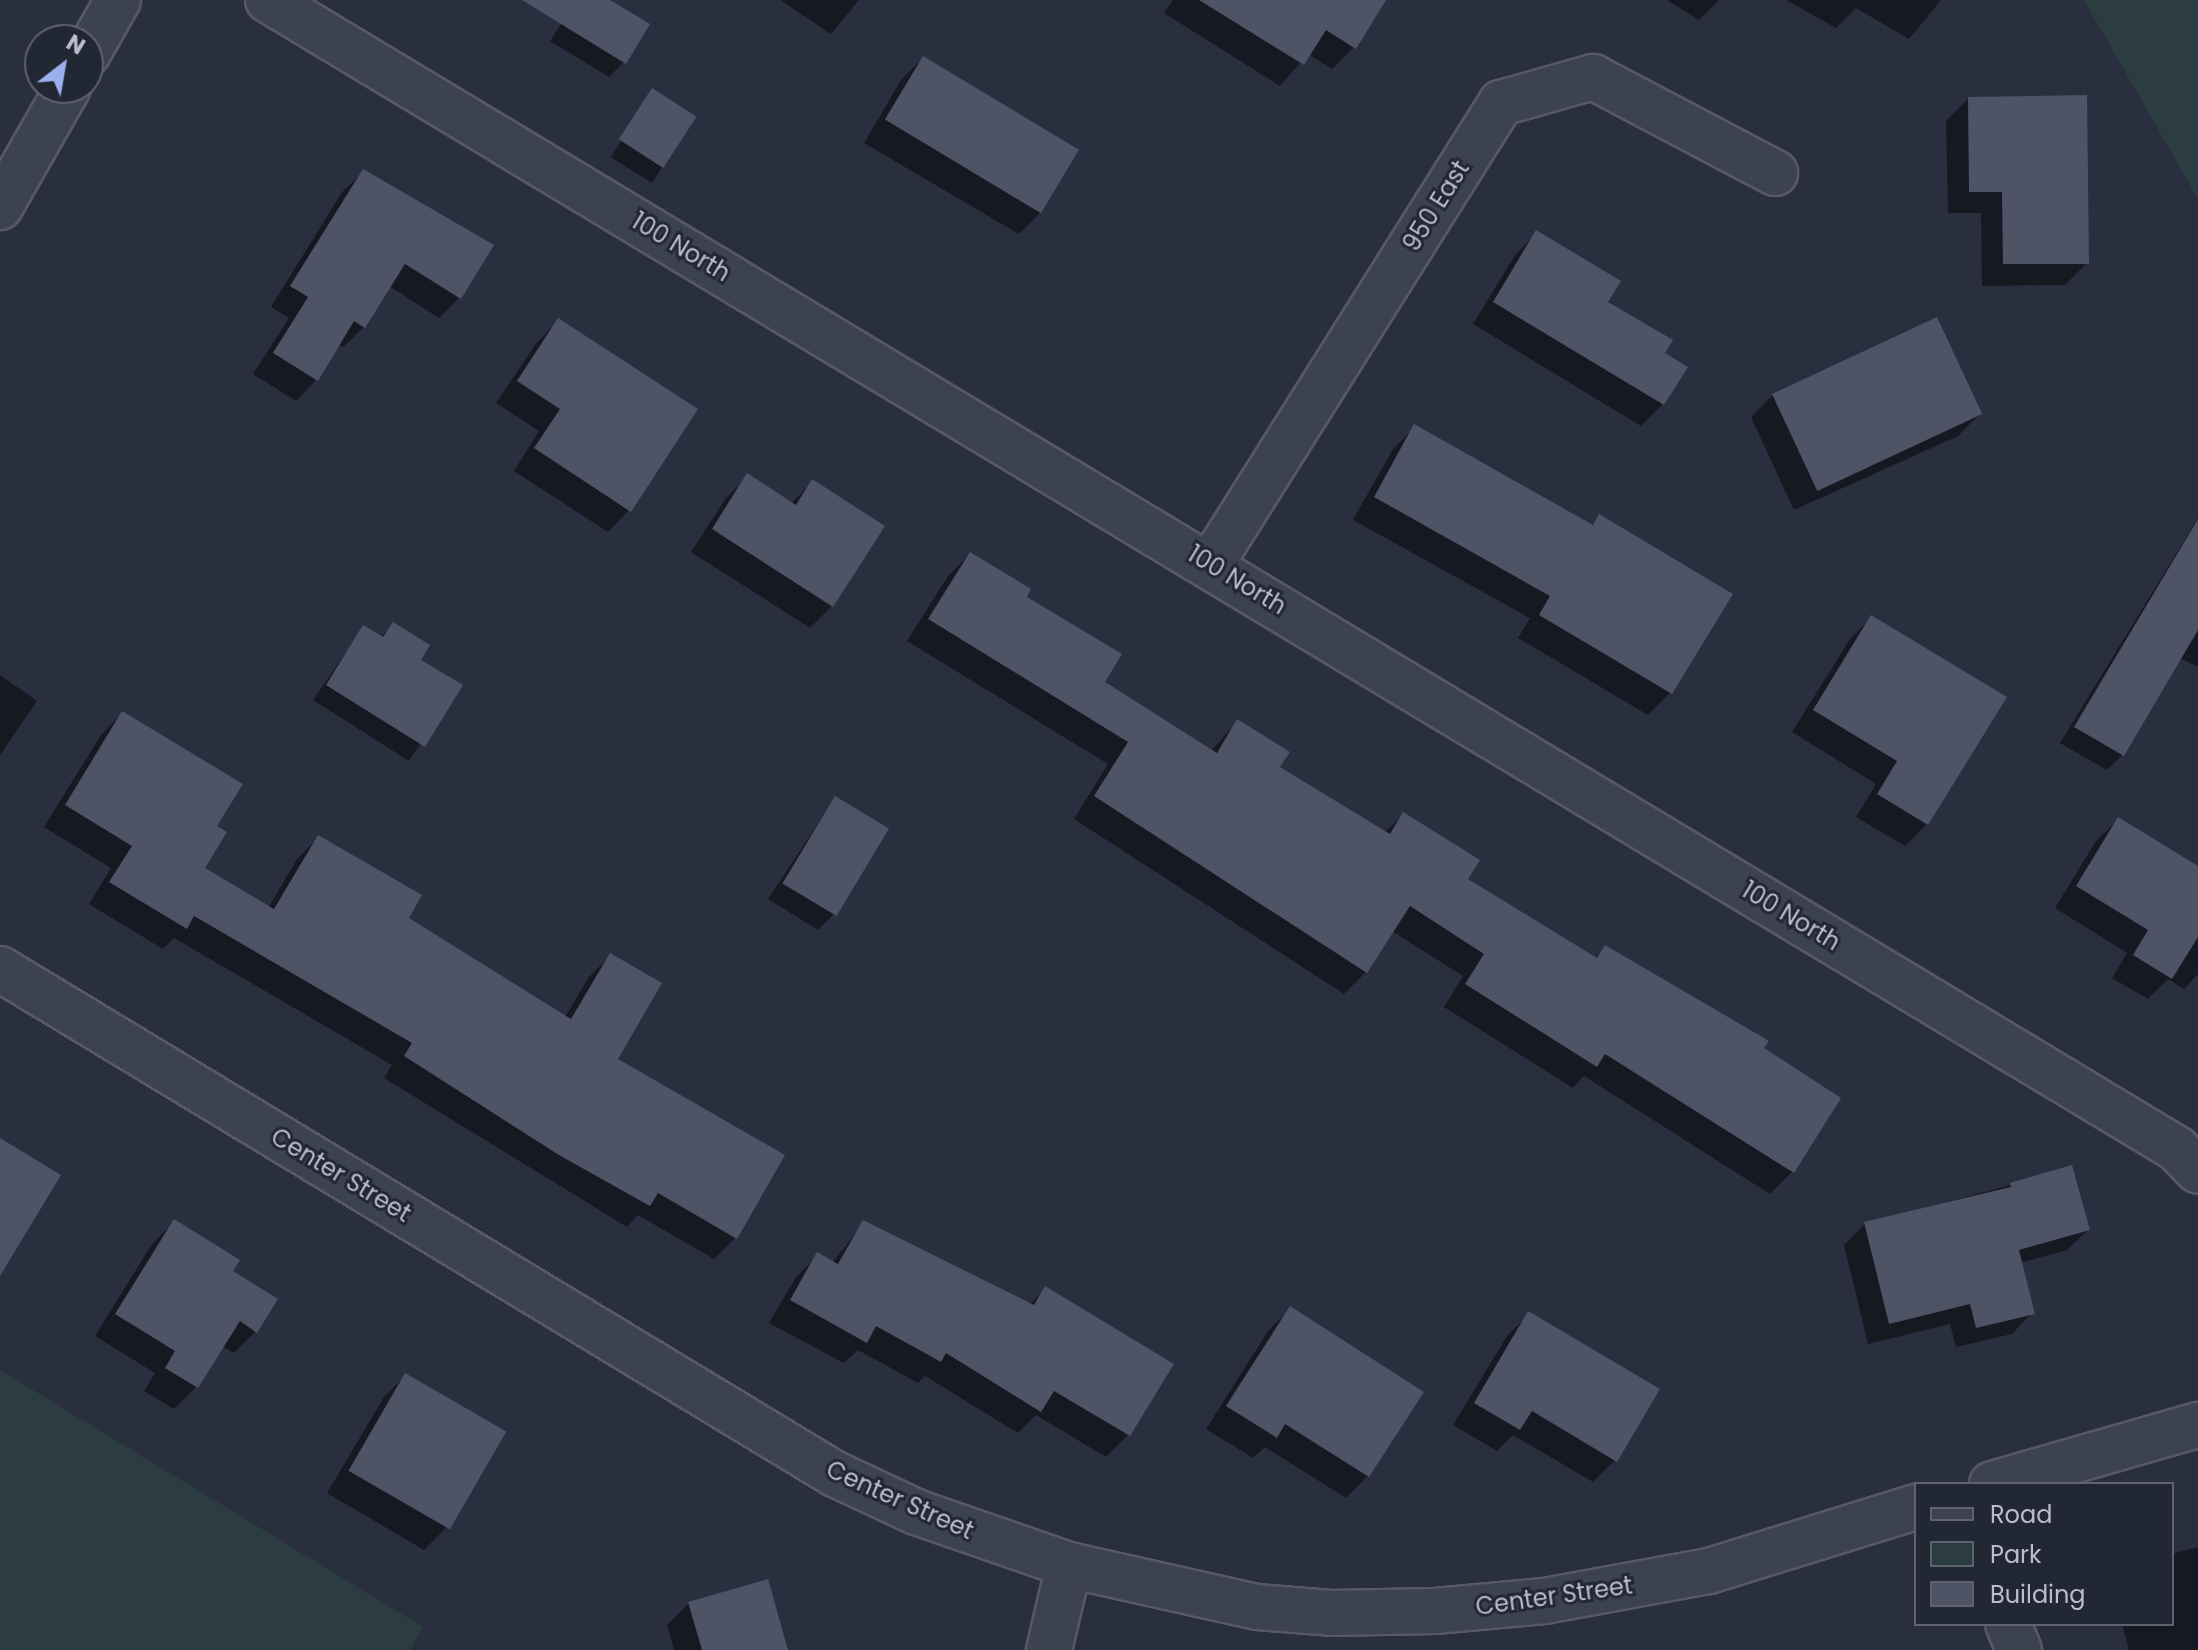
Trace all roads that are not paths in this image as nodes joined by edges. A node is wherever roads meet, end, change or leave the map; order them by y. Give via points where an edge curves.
1 (118, 0) edge
2 (268, 0) edge
3 (104, 25) edge
4 (59, 104) edge
5 (1775, 173) dead end
6 (0, 207) edge
7 (1211, 564) junction
8 (0, 969) edge
9 (2198, 1171) edge
10 (2198, 1425) edge
11 (1999, 1482) edge
12 (1914, 1508) edge
13 (1069, 1565) junction
14 (2009, 1626) edge
15 (1049, 1650) edge
16 (2019, 1650) edge

1 - 3 street
2 - 7 street, 100 North
4 - 6 street
5 - 7 street, 950 East via 1593,77 1501,103
7 - 9 street, 100 North via 2177,1149
8 - 13 street, Center Street via 835,1474 916,1512
10 - 11 street
12 - 13 street, Center Street via 1709,1571 1545,1601 1435,1611 1331,1613 1257,1607
13 - 15 street
14 - 16 street

